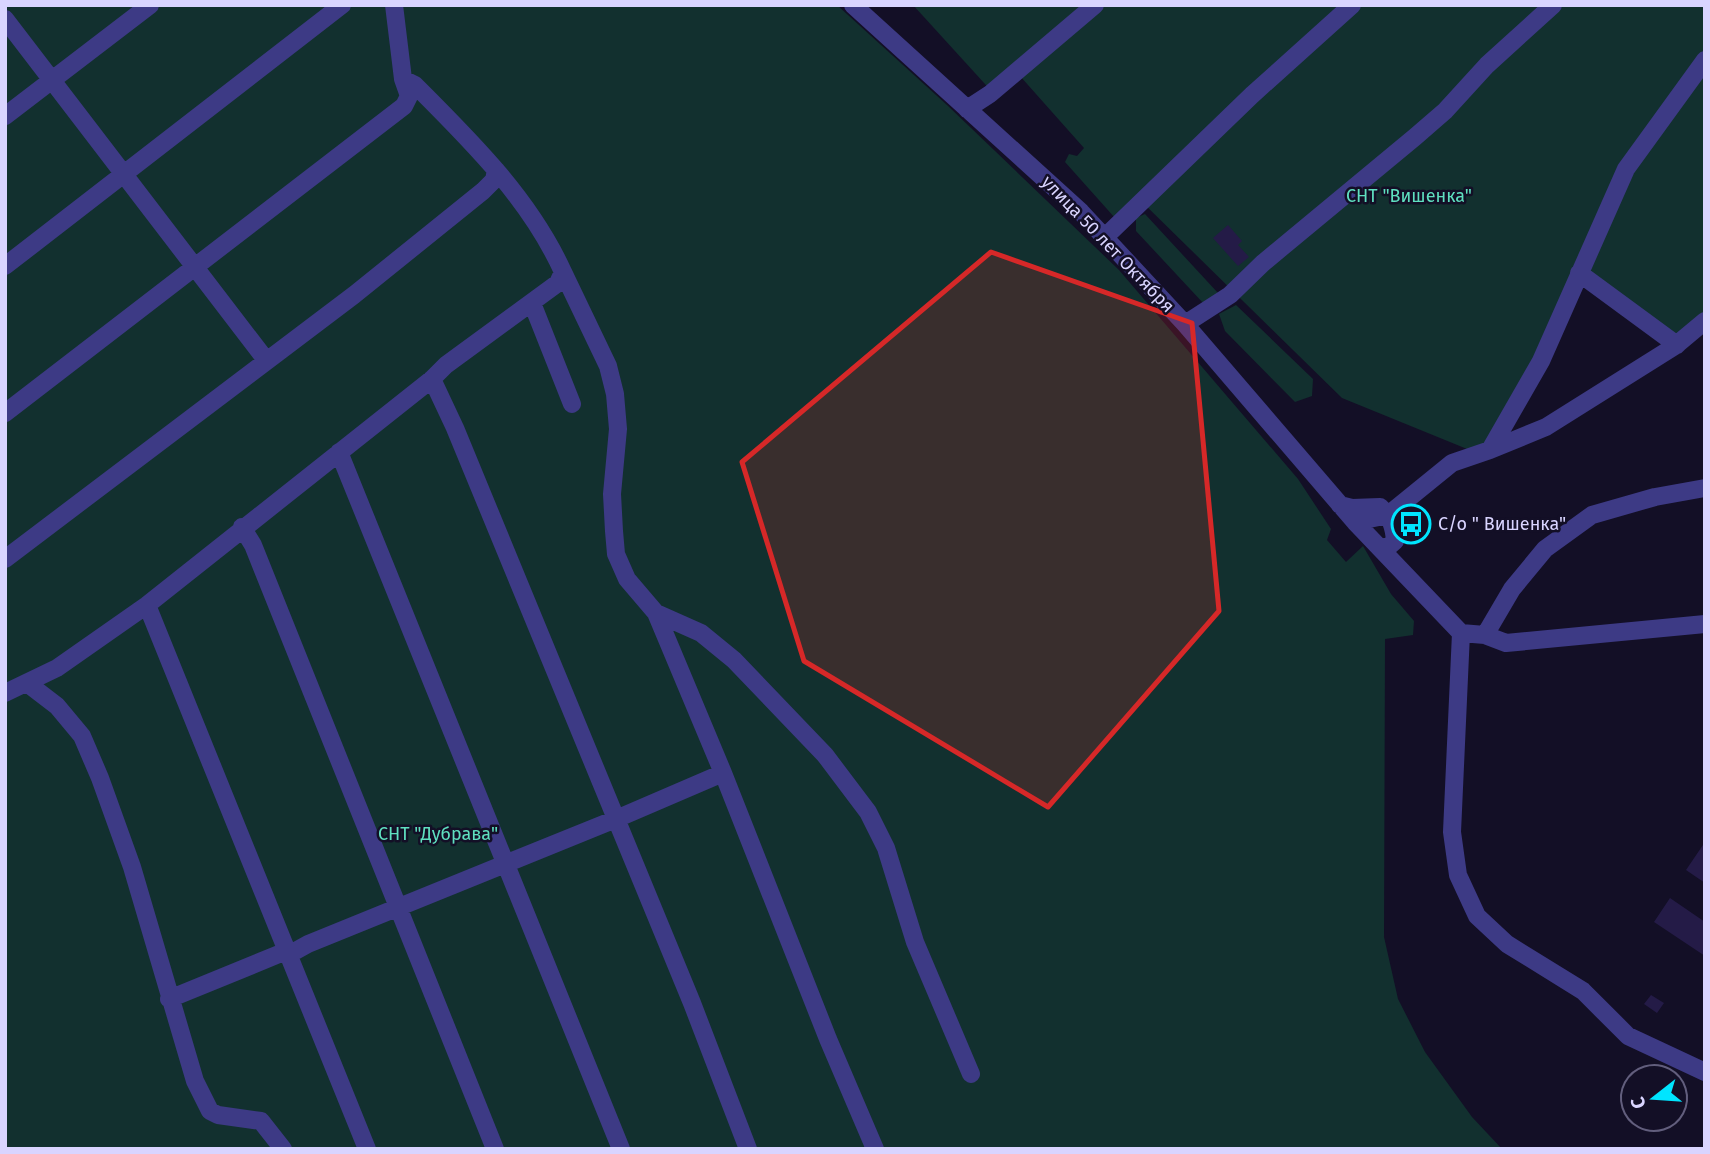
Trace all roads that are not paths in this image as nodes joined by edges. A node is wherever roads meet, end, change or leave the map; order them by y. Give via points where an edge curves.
1 (150, 5) edge
2 (342, 5) edge
3 (394, 5) edge
4 (853, 5) edge
5 (881, 5) edge
6 (1095, 5) edge
7 (1352, 5) edge
8 (1553, 5) edge
9 (5, 19) edge
10 (868, 19) junction
11 (1705, 61) edge
12 (52, 79) junction
13 (403, 79) junction
14 (967, 109) junction
15 (5, 116) edge
16 (496, 170) junction
17 (125, 174) junction
18 (1105, 237) junction
19 (195, 265) junction
20 (5, 266) edge
21 (563, 272) junction
22 (1579, 273) junction
23 (532, 303) junction
24 (1705, 321) edge
25 (1185, 324) junction
26 (1677, 345) junction
27 (266, 360) junction
28 (432, 379) junction
29 (572, 404) dead end
30 (5, 413) edge
31 (1490, 450) junction
32 (338, 452) junction
33 (1705, 488) edge
34 (1340, 505) junction
35 (1388, 514) junction
36 (1355, 522) junction
37 (242, 527) junction
38 (1378, 546) junction
39 (5, 559) edge
40 (147, 604) junction
41 (656, 613) junction
42 (1705, 624) edge
43 (1461, 633) junction
44 (1485, 635) junction
45 (27, 683) junction
46 (5, 693) edge
47 (723, 774) junction
48 (616, 819) junction
49 (507, 862) junction
50 (399, 907) junction
51 (290, 954) junction
52 (169, 999) junction
53 (1705, 1072) edge
54 (971, 1074) dead end
55 (283, 1149) edge
56 (367, 1149) edge
57 (495, 1149) edge
58 (621, 1149) edge
59 (748, 1149) edge
60 (875, 1149) edge

1 - 12 street
2 - 17 street
3 - 13 street
4 - 10 street, улица 50 лет Октября
5 - 10 street
6 - 14 street
7 - 18 street via 1252,94
8 - 25 street via 1445,111 1230,295
9 - 12 street
10 - 14 street, улица 50 лет Октября
11 - 22 street via 1626,169
12 - 15 street
12 - 17 street
13 - 16 street via 415,85
13 - 19 street via 409,96 404,106
14 - 18 street, улица 50 лет Октября
16 - 21 street via 554,251
16 - 27 street via 494,180 483,191
17 - 19 street
17 - 20 street
18 - 25 street, улица 50 лет Октября
19 - 27 street
19 - 30 street
21 - 23 street via 558,283
21 - 41 street via 608,366 615,394 618,429 612,494 616,554 626,579
22 - 26 street
22 - 31 street via 1541,361
23 - 28 street
23 - 29 street
24 - 26 street
25 - 34 street, улица 50 лет Октября
26 - 31 street via 1546,426
27 - 39 street
28 - 32 street
28 - 48 street
31 - 35 street via 1452,463
32 - 37 street
32 - 49 street
33 - 44 street via 1592,515 1545,549 1512,589
34 - 35 street via 1380,508
34 - 36 street, улица 50 лет Октября
35 - 36 street
35 - 38 street via 1395,541 1387,548
36 - 38 street, улица 50 лет Октября
37 - 40 street
37 - 50 street
38 - 43 street, улица 50 лет Октября
40 - 45 street via 78,654
40 - 51 street
41 - 47 street
41 - 54 street via 701,634 734,660 825,755 868,812 886,848 915,942
42 - 44 street via 1506,643
43 - 44 street
43 - 53 street via 1452,832 1458,874 1478,916 1507,944 1583,991 1628,1036
45 - 46 street
45 - 52 street via 57,706 82,736 132,867
47 - 48 street
47 - 60 street
48 - 49 street
48 - 59 street
49 - 50 street
49 - 58 street
50 - 51 street
50 - 57 street
51 - 52 street via 279,954
51 - 56 street
52 - 55 street via 195,1081 210,1111 261,1121

